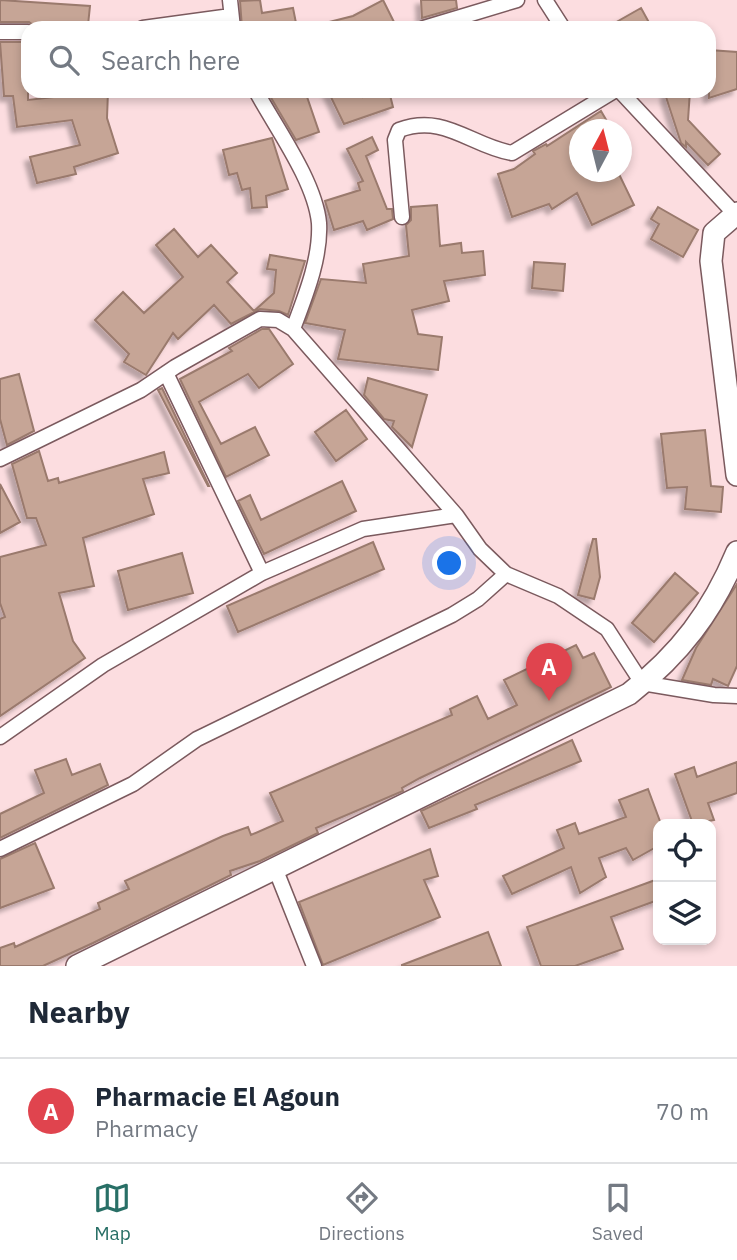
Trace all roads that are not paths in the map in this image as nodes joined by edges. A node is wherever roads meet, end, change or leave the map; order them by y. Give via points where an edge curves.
1 (230, 0) edge
2 (517, 0) edge
3 (545, 0) edge
4 (232, 21) edge
5 (447, 21) edge
6 (558, 21) edge
7 (0, 32) edge
8 (21, 32) edge
9 (260, 98) edge
10 (602, 98) edge
11 (627, 98) edge
12 (735, 213) edge
13 (402, 217) dead end
14 (293, 329) junction
15 (166, 373) junction
16 (0, 459) edge
17 (737, 475) edge
18 (456, 515) junction
19 (737, 552) edge
20 (262, 573) junction
21 (506, 574) junction
22 (642, 683) junction
23 (737, 696) edge
24 (0, 737) edge
25 (0, 849) edge
26 (275, 869) junction
27 (78, 966) edge
28 (314, 966) edge

1 - 4 street
2 - 5 street
3 - 6 street
7 - 8 street
9 - 14 street via 308,186 318,223 316,255
10 - 13 street via 512,153 453,129 413,124 399,130 395,140
11 - 12 street
12 - 17 street via 714,233 711,261
14 - 15 street via 278,320 260,319
14 - 18 street
15 - 16 street via 141,390
15 - 20 street
18 - 20 street via 363,529
18 - 21 street via 480,549
19 - 22 street via 708,610 668,663
20 - 24 street via 103,665
21 - 22 street via 558,596 607,629
21 - 25 street via 452,615 197,739 133,784
22 - 23 street
22 - 26 street via 629,694
26 - 27 street
26 - 28 street

